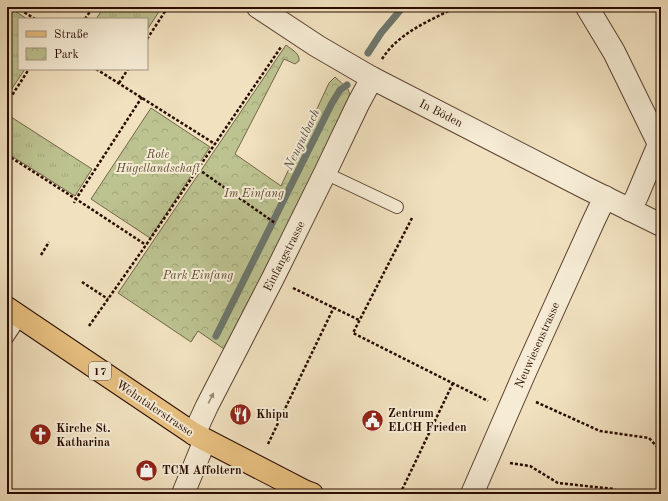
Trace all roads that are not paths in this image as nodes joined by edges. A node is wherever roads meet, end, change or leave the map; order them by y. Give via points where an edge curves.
1 (258, 7) edge
2 (587, 7) edge
3 (376, 69) junction
4 (660, 143) edge
5 (325, 173) junction
6 (605, 198) junction
7 (397, 207) road end
8 (630, 210) junction
9 (661, 225) edge
10 (14, 312) edge
11 (7, 338) edge
12 (200, 437) junction
13 (183, 494) edge
14 (312, 494) edge
15 (472, 494) edge

1 - 3 street, In Böden via 317,46
2 - 4 street via 614,52
3 - 5 street, Einfangstrasse
3 - 6 street, In Böden
4 - 8 street
5 - 7 lane
12 -> 5 street, Einfangstrasse via 207,406
6 - 8 street, In Böden
6 - 15 street, Neuwiesenstrasse
8 - 9 street, In Böden
10 - 11 lane
10 - 12 main road, Wehntalerstrasse / 17
12 - 13 street, Einfangstrasse
12 - 14 main road, Wehntalerstrasse / 17

